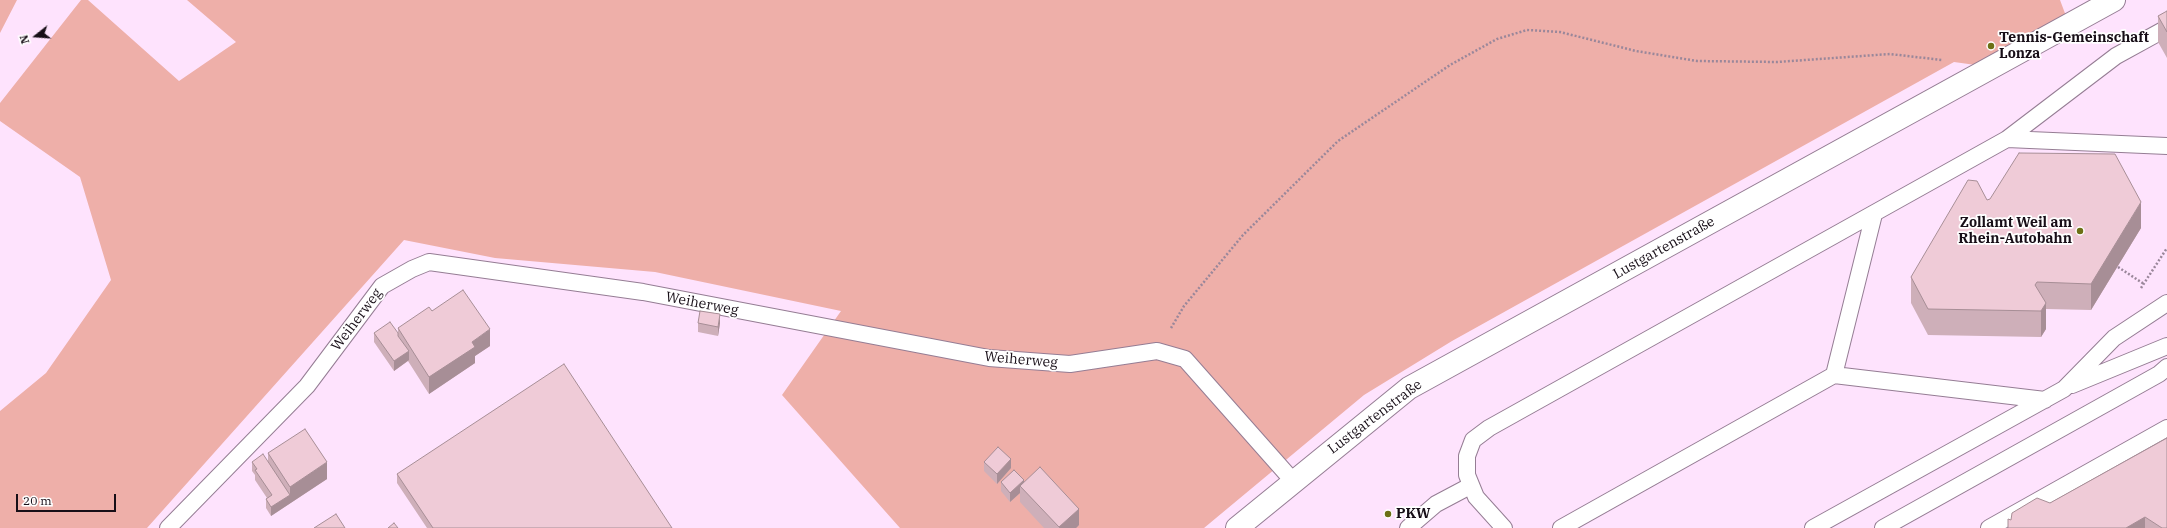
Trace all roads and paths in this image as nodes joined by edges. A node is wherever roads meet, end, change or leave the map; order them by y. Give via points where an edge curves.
1 (2114, 0) edge
2 (2167, 28) edge
3 (1947, 61) dead end
4 (2007, 139) junction
5 (2167, 146) edge
6 (1874, 214) junction
7 (2118, 267) dead end
8 (2144, 284) dead end
9 (2167, 303) edge
10 (2167, 346) edge
11 (1157, 351) junction
12 (2167, 367) edge
13 (1834, 375) junction
14 (2064, 389) junction
15 (2045, 400) junction
16 (2166, 429) edge
17 (1293, 481) junction
18 (1470, 486) junction
19 (168, 528) edge
20 (1236, 528) edge
21 (1408, 528) edge
22 (1504, 528) edge
23 (1561, 528) edge
24 (1813, 528) edge
25 (1883, 528) edge
26 (1989, 528) edge

1 - 17 street, Lustgartenstraße via 1409,388
2 - 4 lane via 2116,56
3 - 11 path via 1890,54 1777,62 1697,61 1636,51 1560,32 1527,30 1497,39 1450,65 1338,141 1243,236 1184,306
4 - 5 lane
4 - 6 lane
6 - 13 lane
6 - 18 lane via 1489,428 1473,440 1467,456 1466,475
7 - 8 path
9 - 14 lane via 2114,338
10 - 14 lane
11 - 17 lane, Weiherweg via 1185,359
11 - 19 lane, Weiherweg via 1070,364 988,358 643,292 429,262 382,286 307,386
12 - 25 lane
13 - 15 lane
13 - 23 lane
14 - 15 lane
15 - 24 lane
16 - 26 lane
17 - 20 street, Lustgartenstraße
18 - 21 lane via 1436,504
18 - 22 lane via 1476,497

